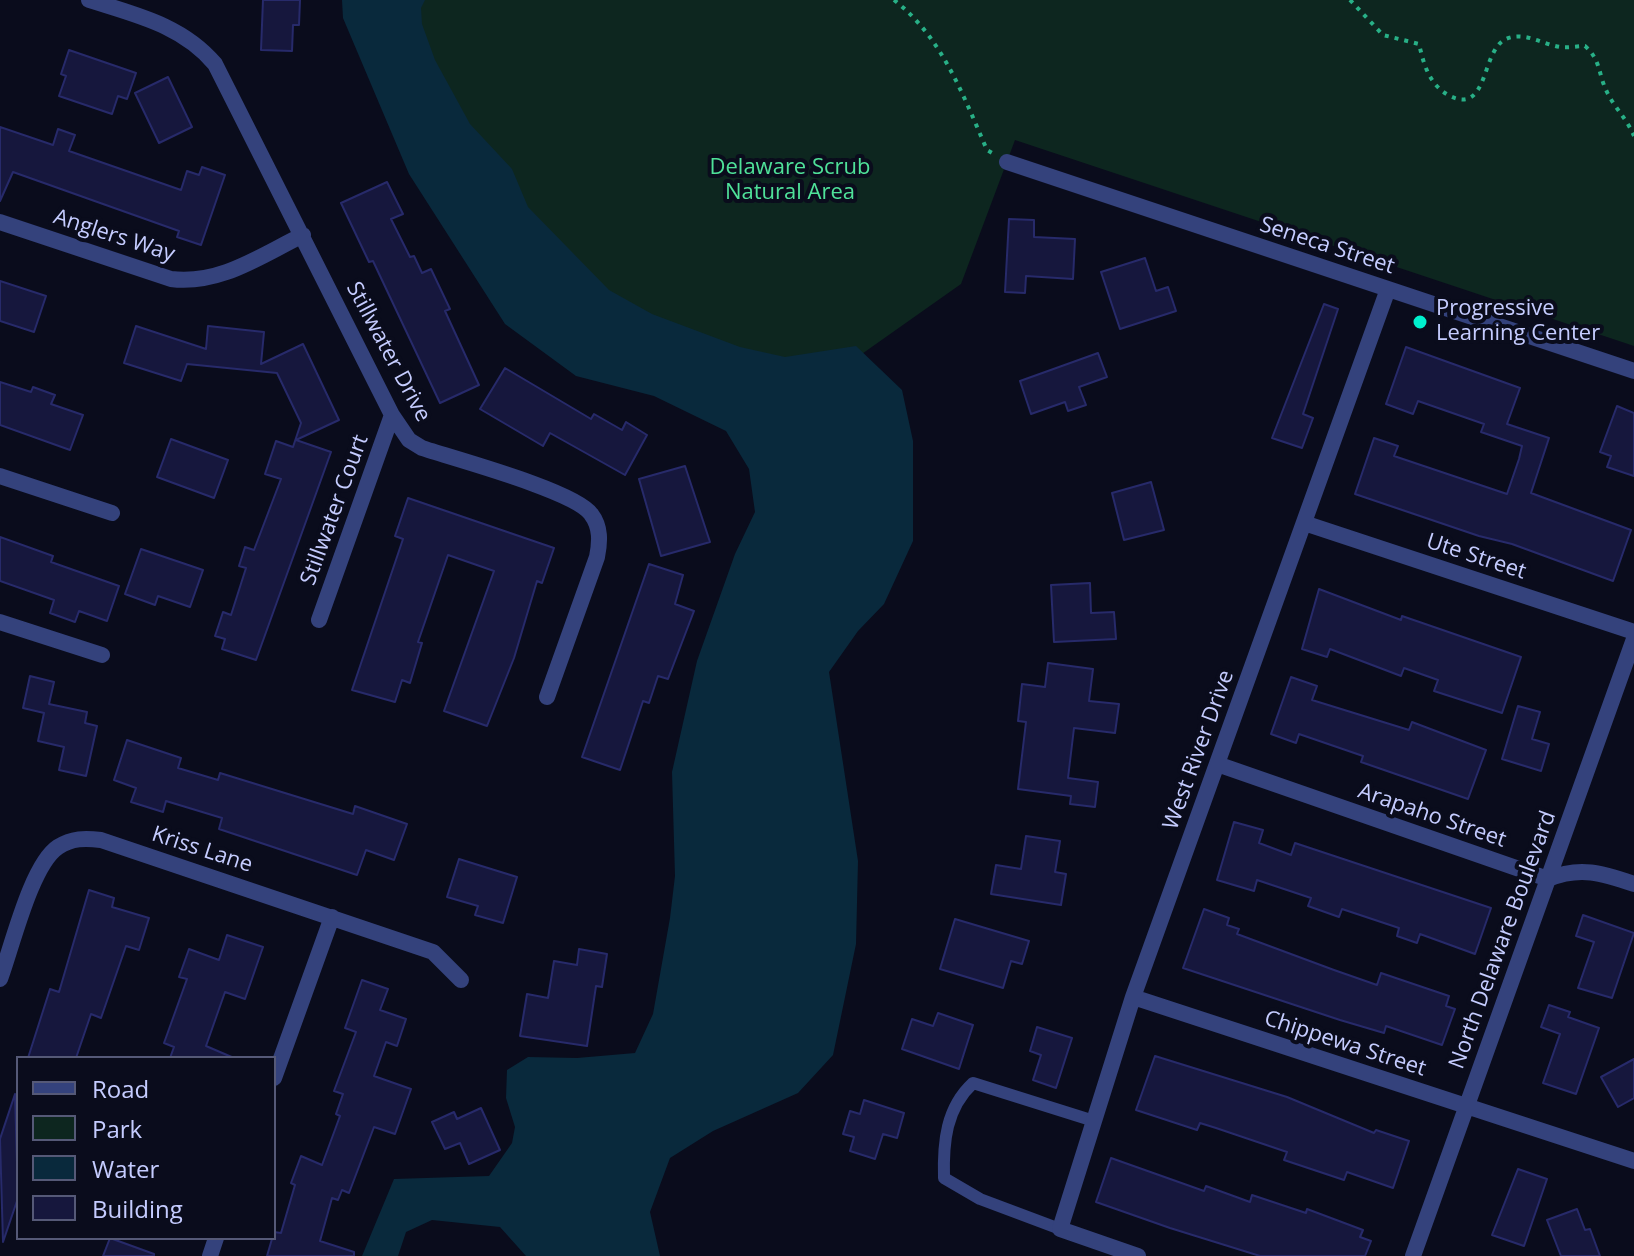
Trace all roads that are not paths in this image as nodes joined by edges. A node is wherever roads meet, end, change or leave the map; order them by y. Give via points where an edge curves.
1 (89, 0) edge
2 (1007, 162) road end
3 (0, 222) edge
4 (303, 235) junction
5 (1388, 289) junction
6 (1634, 371) edge
7 (392, 415) junction
8 (0, 476) edge
9 (112, 513) dead end
10 (1304, 523) junction
11 (319, 620) dead end
12 (0, 622) edge
13 (1634, 632) edge
14 (1634, 639) edge
15 (102, 655) dead end
16 (547, 697) dead end
17 (1217, 764) junction
18 (1548, 879) junction
19 (1634, 884) edge
20 (332, 917) junction
21 (0, 979) edge
22 (461, 980) dead end
23 (1133, 997) junction
24 (276, 1072) edge
25 (1466, 1108) junction
26 (1094, 1121) junction
27 (1634, 1161) edge
28 (1060, 1229) junction
29 (1138, 1256) edge
30 (1413, 1256) edge

1 - 4 street, Stillwater Drive via 169,27 206,53 223,76
2 - 5 street, Seneca Street
3 - 4 street, Anglers Way via 186,281 231,271
4 - 7 street, Stillwater Drive
5 - 6 street, Seneca Street
5 - 10 street, West River Drive
7 - 11 street, Stillwater Court
7 - 16 street, Stillwater Drive via 409,440 422,448 568,497 591,514 598,528 597,557
8 - 9 street
10 - 13 street, Ute Street
10 - 17 street, West River Drive
12 - 15 street
14 - 18 street, North Delaware Boulevard
17 - 18 street, Arapaho Street
17 - 23 street, West River Drive
18 - 19 street via 1569,870 1595,870
18 - 25 street, North Delaware Boulevard
20 - 21 street, Kriss Lane via 101,840 71,840 46,858 39,871
20 - 22 street, Kriss Lane via 433,952
20 - 24 street
23 - 25 street, Chippewa Street
23 - 26 street, West River Drive
25 - 27 street, Chippewa Street via 1506,1116
25 - 30 street, North Delaware Boulevard
26 - 28 street, West River Drive
26 - 28 lane via 973,1083 957,1098 943,1144 944,1178 980,1199
28 - 29 street

